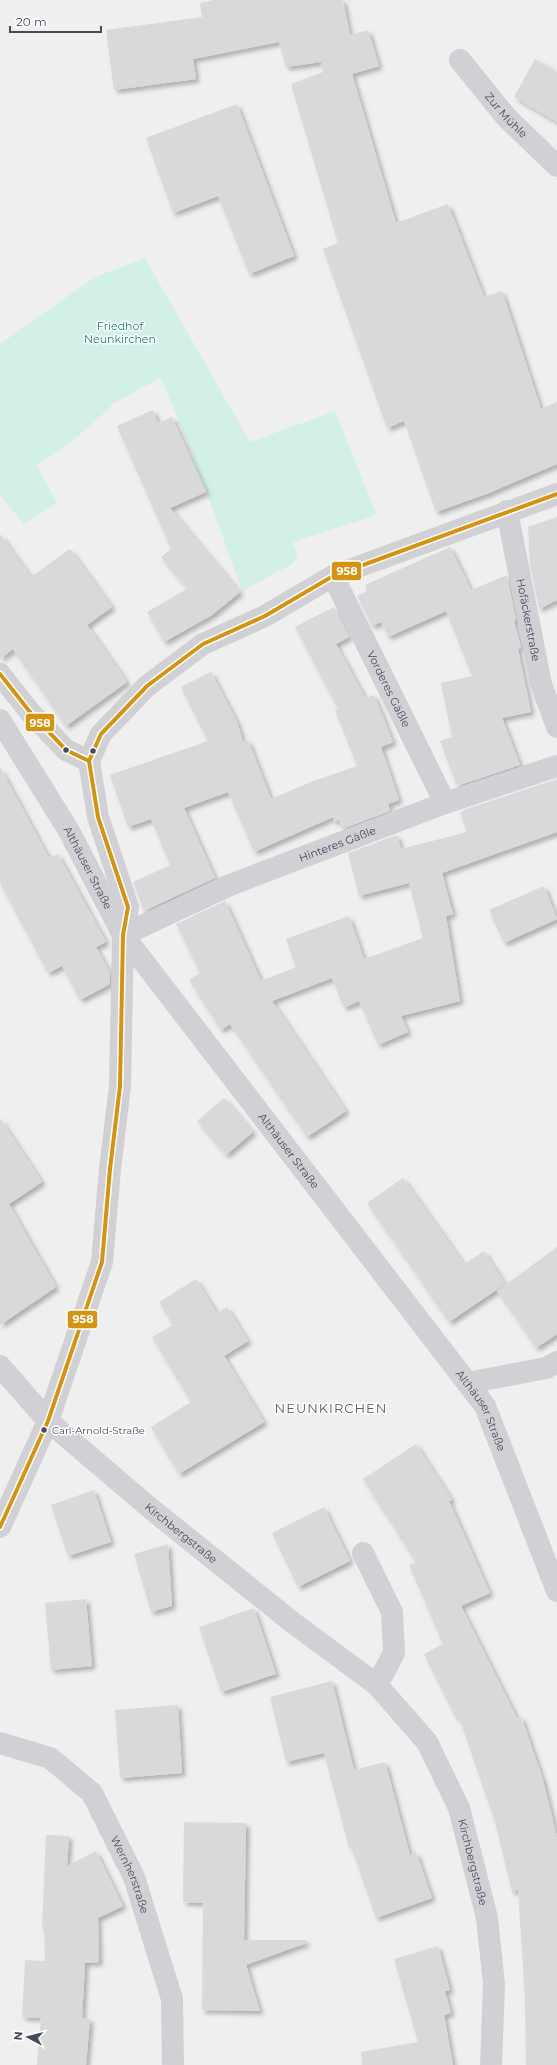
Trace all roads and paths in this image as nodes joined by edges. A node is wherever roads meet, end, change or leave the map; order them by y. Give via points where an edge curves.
1 (460, 60) dead end
2 (557, 166) edge
3 (557, 494) edge
4 (508, 511) junction
5 (333, 576) junction
6 (0, 674) edge
7 (0, 720) edge
8 (557, 727) edge
9 (89, 761) junction
10 (557, 766) edge
11 (445, 803) junction
12 (123, 935) junction
13 (557, 1362) edge
14 (0, 1366) edge
15 (468, 1383) junction
16 (48, 1421) junction
17 (0, 1527) edge
18 (363, 1553) dead end
19 (557, 1591) edge
20 (376, 1685) junction
21 (0, 1743) edge
22 (173, 2065) edge
23 (492, 2065) edge

1 - 2 street, Zur Mühle via 507,118
3 - 4 street
4 - 5 street
4 - 8 street, Hofäckerstraße via 541,684
5 - 9 street via 265,616 203,644 147,686 101,734
5 - 11 street, Vorderes Gäßle
6 - 9 street via 30,712 66,750
7 - 12 street, Althäuser Straße via 69,831
9 - 12 street via 98,818 128,907
10 - 11 street, Hinteres Gäßle
11 - 12 street, Hinteres Gäßle via 230,885
12 - 15 street, Althäuser Straße
12 - 16 street via 120,1086 102,1262
13 - 15 street via 546,1368
14 - 16 street, Kirchbergstraße
15 - 19 street, Althäuser Straße via 486,1406
16 - 17 street
16 - 20 street, Kirchbergstraße via 150,1508 292,1622
18 - 20 street via 392,1612 394,1653
20 - 23 street, Kirchbergstraße via 427,1742 459,1808 487,1918 494,1984
21 - 22 street, Wernherstraße via 50,1758 92,1793 134,1877 172,1999

